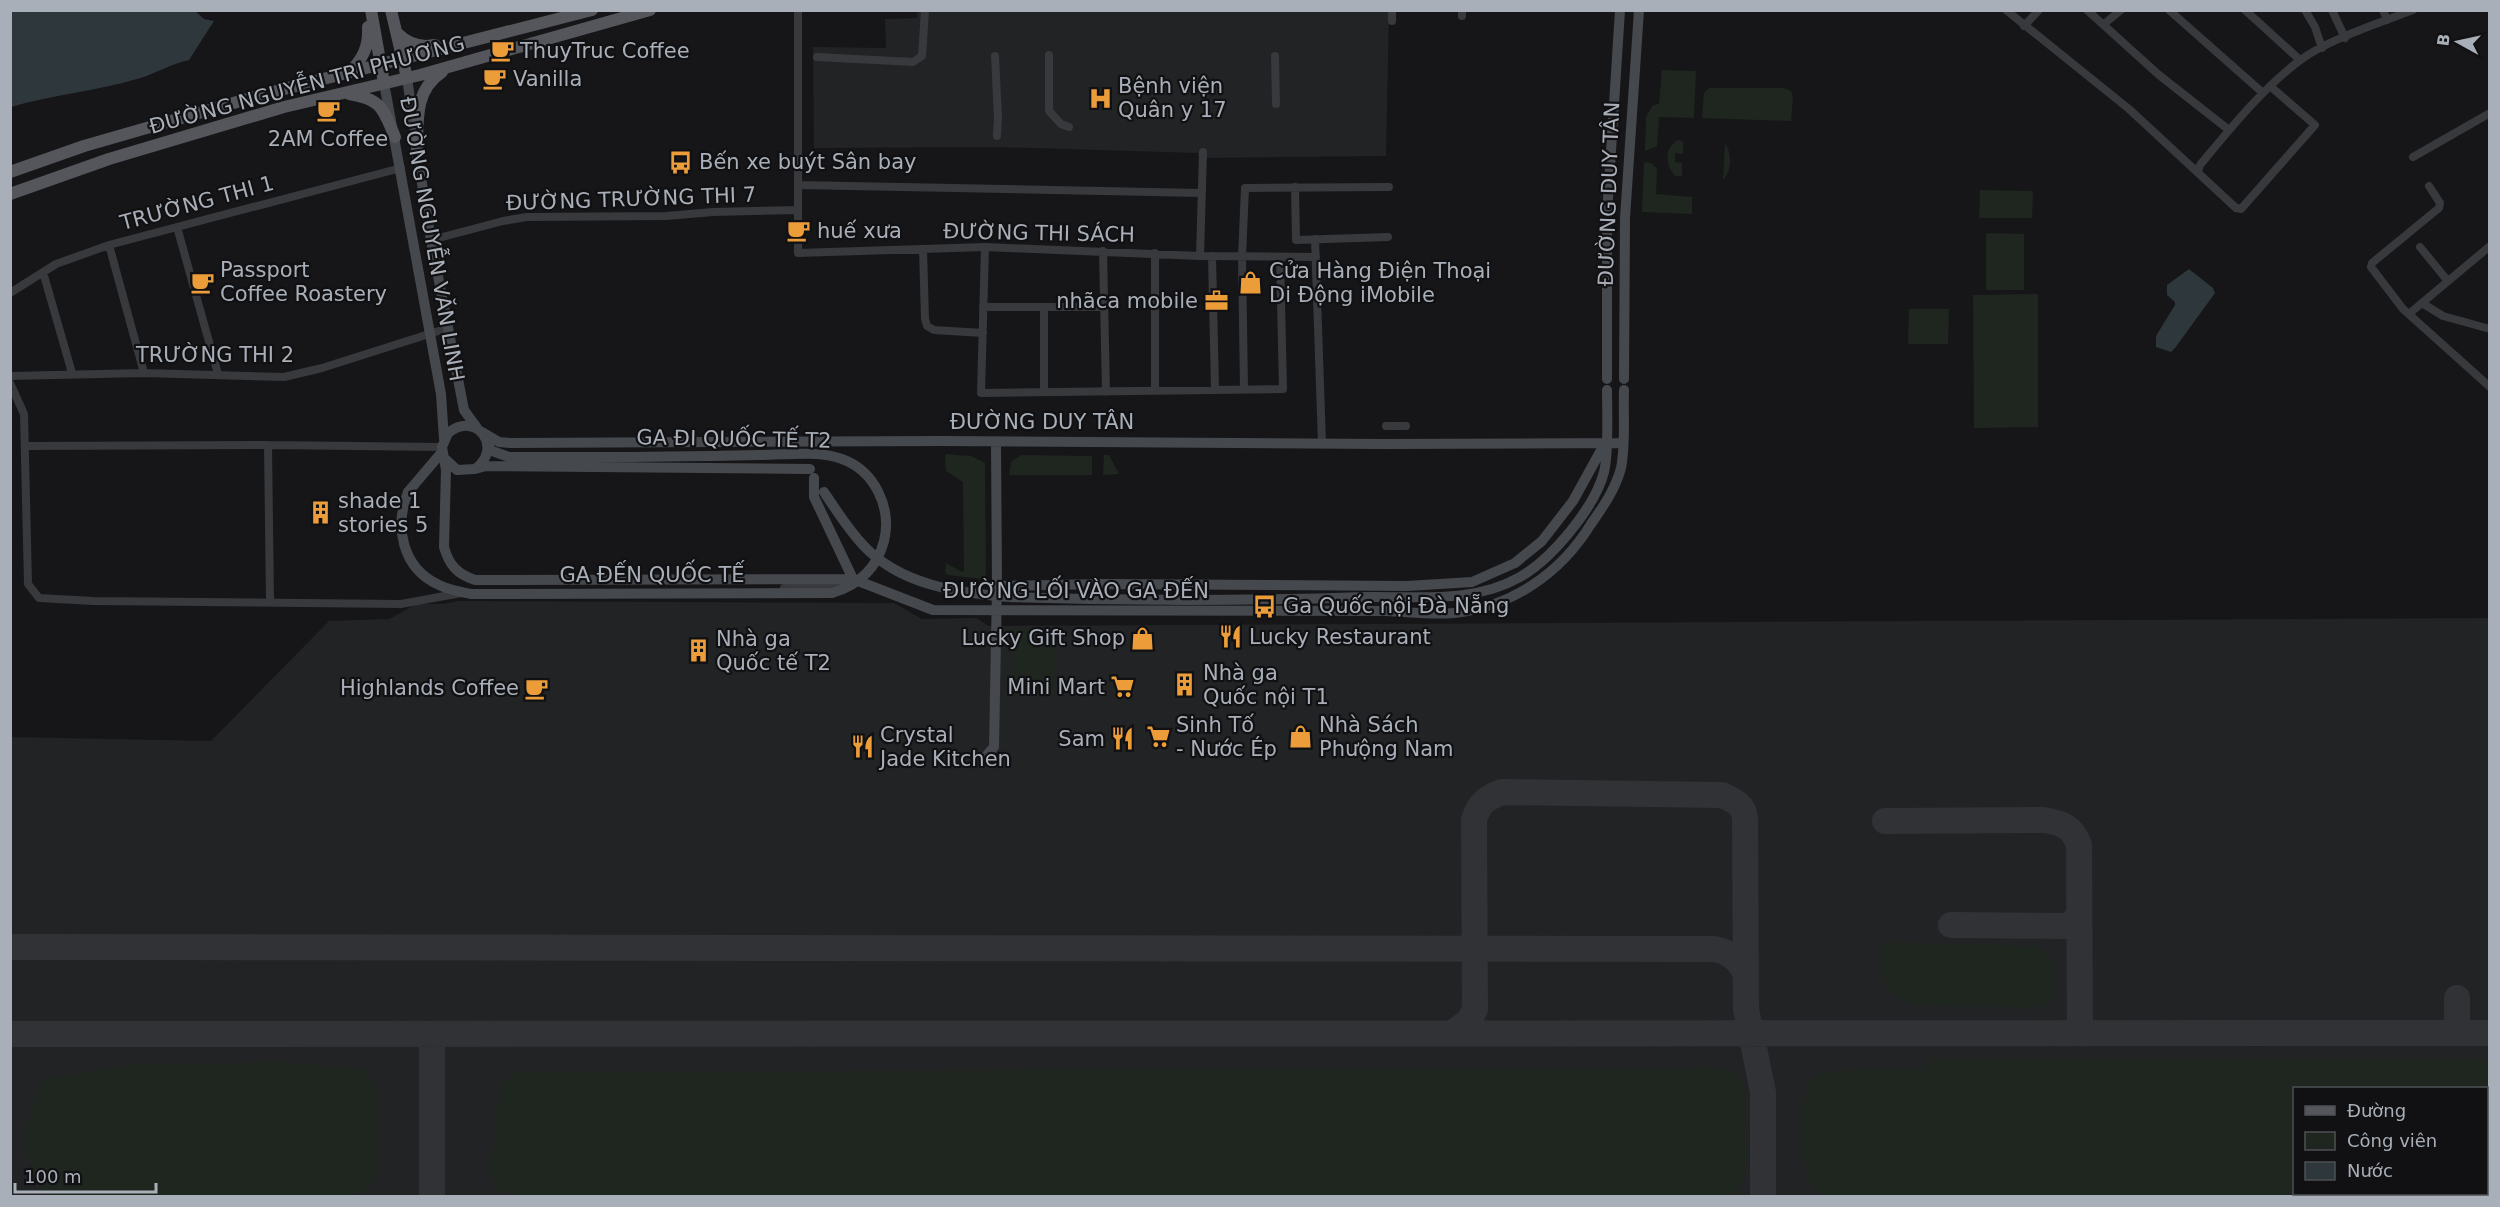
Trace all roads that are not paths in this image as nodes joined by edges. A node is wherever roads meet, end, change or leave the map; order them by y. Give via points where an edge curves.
1 (369, 10) edge
2 (391, 10) edge
3 (650, 10) edge
4 (798, 10) edge
5 (925, 10) edge
6 (1392, 10) edge
7 (1620, 10) edge
8 (1639, 10) edge
9 (2006, 10) edge
10 (2039, 10) edge
11 (2087, 10) edge
12 (2121, 10) edge
13 (2169, 10) edge
14 (2245, 10) edge
15 (2305, 10) edge
16 (2332, 10) edge
17 (2383, 10) edge
18 (2413, 10) edge
19 (586, 11) edge
20 (2387, 20) junction
21 (1392, 21) dead end
22 (2104, 24) junction
23 (2024, 26) junction
24 (397, 33) junction
25 (2345, 38) junction
26 (454, 45) junction
27 (2322, 48) junction
28 (1049, 55) dead end
29 (995, 56) dead end
30 (1275, 56) dead end
31 (817, 57) dead end
32 (403, 58) junction
33 (2300, 60) junction
34 (380, 63) junction
35 (450, 67) junction
36 (349, 73) junction
37 (407, 78) junction
38 (384, 83) junction
39 (2270, 86) junction
40 (339, 93) junction
41 (2263, 93) junction
42 (1276, 104) dead end
43 (2490, 113) edge
44 (1069, 127) dead end
45 (2229, 130) junction
46 (997, 136) dead end
47 (395, 137) junction
48 (1203, 152) dead end
49 (417, 154) junction
50 (2414, 157) dead end
51 (401, 168) junction
52 (10, 172) edge
53 (2198, 172) junction
54 (798, 185) junction
55 (2429, 186) dead end
56 (1389, 187) dead end
57 (1295, 188) junction
58 (11, 192) edge
59 (1202, 193) junction
60 (798, 210) junction
61 (177, 227) junction
62 (1388, 237) dead end
63 (1316, 239) junction
64 (431, 240) junction
65 (109, 245) junction
66 (2490, 246) edge
67 (985, 247) junction
68 (2420, 247) dead end
69 (923, 249) junction
70 (1103, 251) junction
71 (1155, 254) junction
72 (1200, 256) junction
73 (1212, 256) junction
74 (1242, 257) junction
75 (1280, 257) junction
76 (1316, 257) junction
77 (44, 272) junction
78 (2447, 280) junction
79 (10, 293) edge
80 (1607, 303) junction
81 (1624, 303) junction
82 (2422, 303) junction
83 (983, 307) junction
84 (1044, 307) junction
85 (1105, 307) junction
86 (2410, 314) junction
87 (448, 328) junction
88 (2490, 329) edge
89 (430, 333) junction
90 (983, 333) junction
91 (72, 373) junction
92 (144, 373) junction
93 (218, 374) junction
94 (10, 376) edge
95 (10, 383) edge
96 (2490, 387) edge
97 (1215, 389) junction
98 (1244, 389) junction
99 (1155, 390) junction
100 (1044, 392) junction
101 (1106, 392) junction
102 (1386, 426) dead end
103 (1406, 426) dead end
104 (479, 430) junction
105 (810, 442) junction
106 (996, 442) junction
107 (1606, 442) junction
108 (1623, 443) junction
109 (1322, 444) junction
110 (268, 445) junction
111 (27, 446) junction
112 (488, 446) junction
113 (443, 449) junction
114 (475, 469) junction
115 (812, 474) junction
116 (853, 579) junction
117 (491, 580) junction
118 (997, 586) junction
119 (500, 589) junction
120 (832, 593) joint
121 (270, 601) junction
122 (995, 611) junction
123 (986, 756) dead end

1 - 34 main road, ĐƯỜNG NGUYỄN VĂN LINH
1 - 36 main road via 366,52
2 - 24 main road, ĐƯỜNG NGUYỄN VĂN LINH
3 - 35 main road, ĐƯỜNG NGUYỄN TRI PHƯƠNG
4 - 54 street
5 - 31 street via 922,56 913,62
6 - 21 street
7 - 80 street, ĐƯỜNG DUY TÂN via 1607,214
8 - 81 street, ĐƯỜNG DUY TÂN via 1628,159
9 - 23 street
10 - 23 street
11 - 22 street
12 - 22 street
13 - 41 street
14 - 33 street
15 - 27 street
16 - 25 street
17 - 20 street
18 - 20 street
19 - 26 main road, ĐƯỜNG NGUYỄN TRI PHƯƠNG
20 - 25 street
22 - 45 street
23 - 53 street via 2129,110
24 - 26 main road via 419,46
24 - 32 main road, ĐƯỜNG NGUYỄN VĂN LINH
25 - 27 street
26 - 32 main road, ĐƯỜNG NGUYỄN TRI PHƯƠNG
27 - 33 street
28 - 44 street via 1049,111
29 - 46 street
30 - 42 street
32 - 34 main road, ĐƯỜNG NGUYỄN TRI PHƯƠNG
32 - 37 main road, ĐƯỜNG NGUYỄN VĂN LINH
33 - 39 street
34 - 36 main road, ĐƯỜNG NGUYỄN TRI PHƯƠNG
34 - 38 main road, ĐƯỜNG NGUYỄN VĂN LINH
35 - 37 main road, ĐƯỜNG NGUYỄN TRI PHƯƠNG
35 - 49 main road via 429,82 423,92
36 - 52 main road, ĐƯỜNG NGUYỄN TRI PHƯƠNG via 84,146
37 - 38 main road, ĐƯỜNG NGUYỄN TRI PHƯƠNG
37 - 49 street, ĐƯỜNG NGUYỄN VĂN LINH
38 - 40 main road, ĐƯỜNG NGUYỄN TRI PHƯƠNG
38 - 47 street, ĐƯỜNG NGUYỄN VĂN LINH
39 - 41 street
39 - 53 street via 2315,125 2241,209
40 - 47 main road via 375,100 382,106
40 - 58 main road, ĐƯỜNG NGUYỄN TRI PHƯƠNG via 109,159
41 - 45 street
43 - 50 street
45 - 53 street
47 - 51 street, ĐƯỜNG NGUYỄN VĂN LINH
48 - 59 street
49 - 64 street, ĐƯỜNG NGUYỄN VĂN LINH
51 - 61 street, TRƯỜNG THI 1
51 - 89 street, ĐƯỜNG NGUYỄN VĂN LINH
54 - 59 street
54 - 60 street
55 - 86 street via 2440,206 2371,267
56 - 57 street
57 - 63 street via 1296,240
57 - 74 street via 1245,188
59 - 72 street
60 - 64 street, ĐƯỜNG TRƯỜNG THI 7 via 527,217
60 - 69 street, ĐƯỜNG THI SÁCH via 798,253
61 - 65 street, TRƯỜNG THI 1
61 - 93 street
62 - 63 street
63 - 76 street
64 - 87 street, ĐƯỜNG NGUYỄN VĂN LINH
65 - 77 street, TRƯỜNG THI 1
65 - 92 street
66 - 78 street
67 - 69 street, ĐƯỜNG THI SÁCH
67 - 70 street, ĐƯỜNG THI SÁCH
67 - 83 street
68 - 78 street
69 - 90 street via 927,326 934,330
70 - 71 street, ĐƯỜNG THI SÁCH
70 - 85 street
71 - 72 street, ĐƯỜNG THI SÁCH
71 - 99 street
72 - 73 street, ĐƯỜNG THI SÁCH
73 - 74 street, ĐƯỜNG THI SÁCH
73 - 97 street
74 - 75 street, ĐƯỜNG THI SÁCH
74 - 98 street
75 - 76 street, ĐƯỜNG THI SÁCH
75 - 98 street via 1283,389
76 - 109 street
77 - 79 street, TRƯỜNG THI 1
77 - 91 street
78 - 82 street
80 - 81 street
80 - 107 street, ĐƯỜNG DUY TÂN
81 - 108 street, ĐƯỜNG DUY TÂN
82 - 86 street
82 - 88 street via 2443,316
83 - 84 street
83 - 90 street
84 - 85 street
84 - 100 street
85 - 101 street
86 - 96 street
87 - 89 street, TRƯỜNG THI 2
87 - 104 street, ĐƯỜNG NGUYỄN VĂN LINH via 464,410
89 - 93 street, TRƯỜNG THI 2 via 294,376
89 - 113 street, ĐƯỜNG NGUYỄN VĂN LINH via 443,413
90 - 100 street via 981,393
91 - 92 street, TRƯỜNG THI 2
91 - 94 street, TRƯỜNG THI 2
92 - 93 street, TRƯỜNG THI 2
95 - 111 street via 24,414
97 - 98 street
97 - 99 street
99 - 101 street
100 - 101 street
102 - 103 street
104 - 105 street, ĐƯỜNG DUY TÂN via 499,442 510,443
104 - 112 street
104 - 113 street via 462,425 448,432
105 - 106 street, ĐƯỜNG DUY TÂN
105 - 115 street
106 - 109 street, ĐƯỜNG DUY TÂN
106 - 118 street
107 - 108 street, ĐƯỜNG DUY TÂN
107 - 109 street, ĐƯỜNG DUY TÂN
107 - 115 street, bridge via 1605,471 1600,482 1566,537 1544,560 1522,576 1483,592 1437,598 1319,600 970,594 939,587 898,570 864,546
107 - 118 street via 1574,501 1542,541 1515,563 1472,582 1416,586
108 - 122 street, ĐƯỜNG LỐI VÀO GA ĐẾN via 1616,482 1576,546 1534,584 1516,596 1485,607 1430,614 1386,610
110 - 111 street
110 - 113 street
110 - 121 street
111 - 121 street via 28,584 39,598
112 - 114 street via 485,459
112 - 120 street, GA ĐI QUỐC TẾ T2, bridge via 509,457 803,454 841,459 875,485 887,518 881,554 869,571 854,585
113 - 114 street via 457,470
113 - 117 street, ĐƯỜNG LỐI VÀO GA ĐẾN via 447,559 464,576
113 - 120 street, GA ĐẾN QUỐC TẾ, bridge via 408,492 400,526 410,558 438,585 471,594
114 - 115 street via 497,466
115 - 116 street via 814,497
116 - 117 street, ĐƯỜNG LỐI VÀO GA ĐẾN
116 - 119 street via 831,587
116 - 122 street, ĐƯỜNG LỐI VÀO GA ĐẾN via 933,610
117 - 119 street
118 - 122 street
119 - 121 street via 476,589 401,604
122 - 123 street via 994,747

